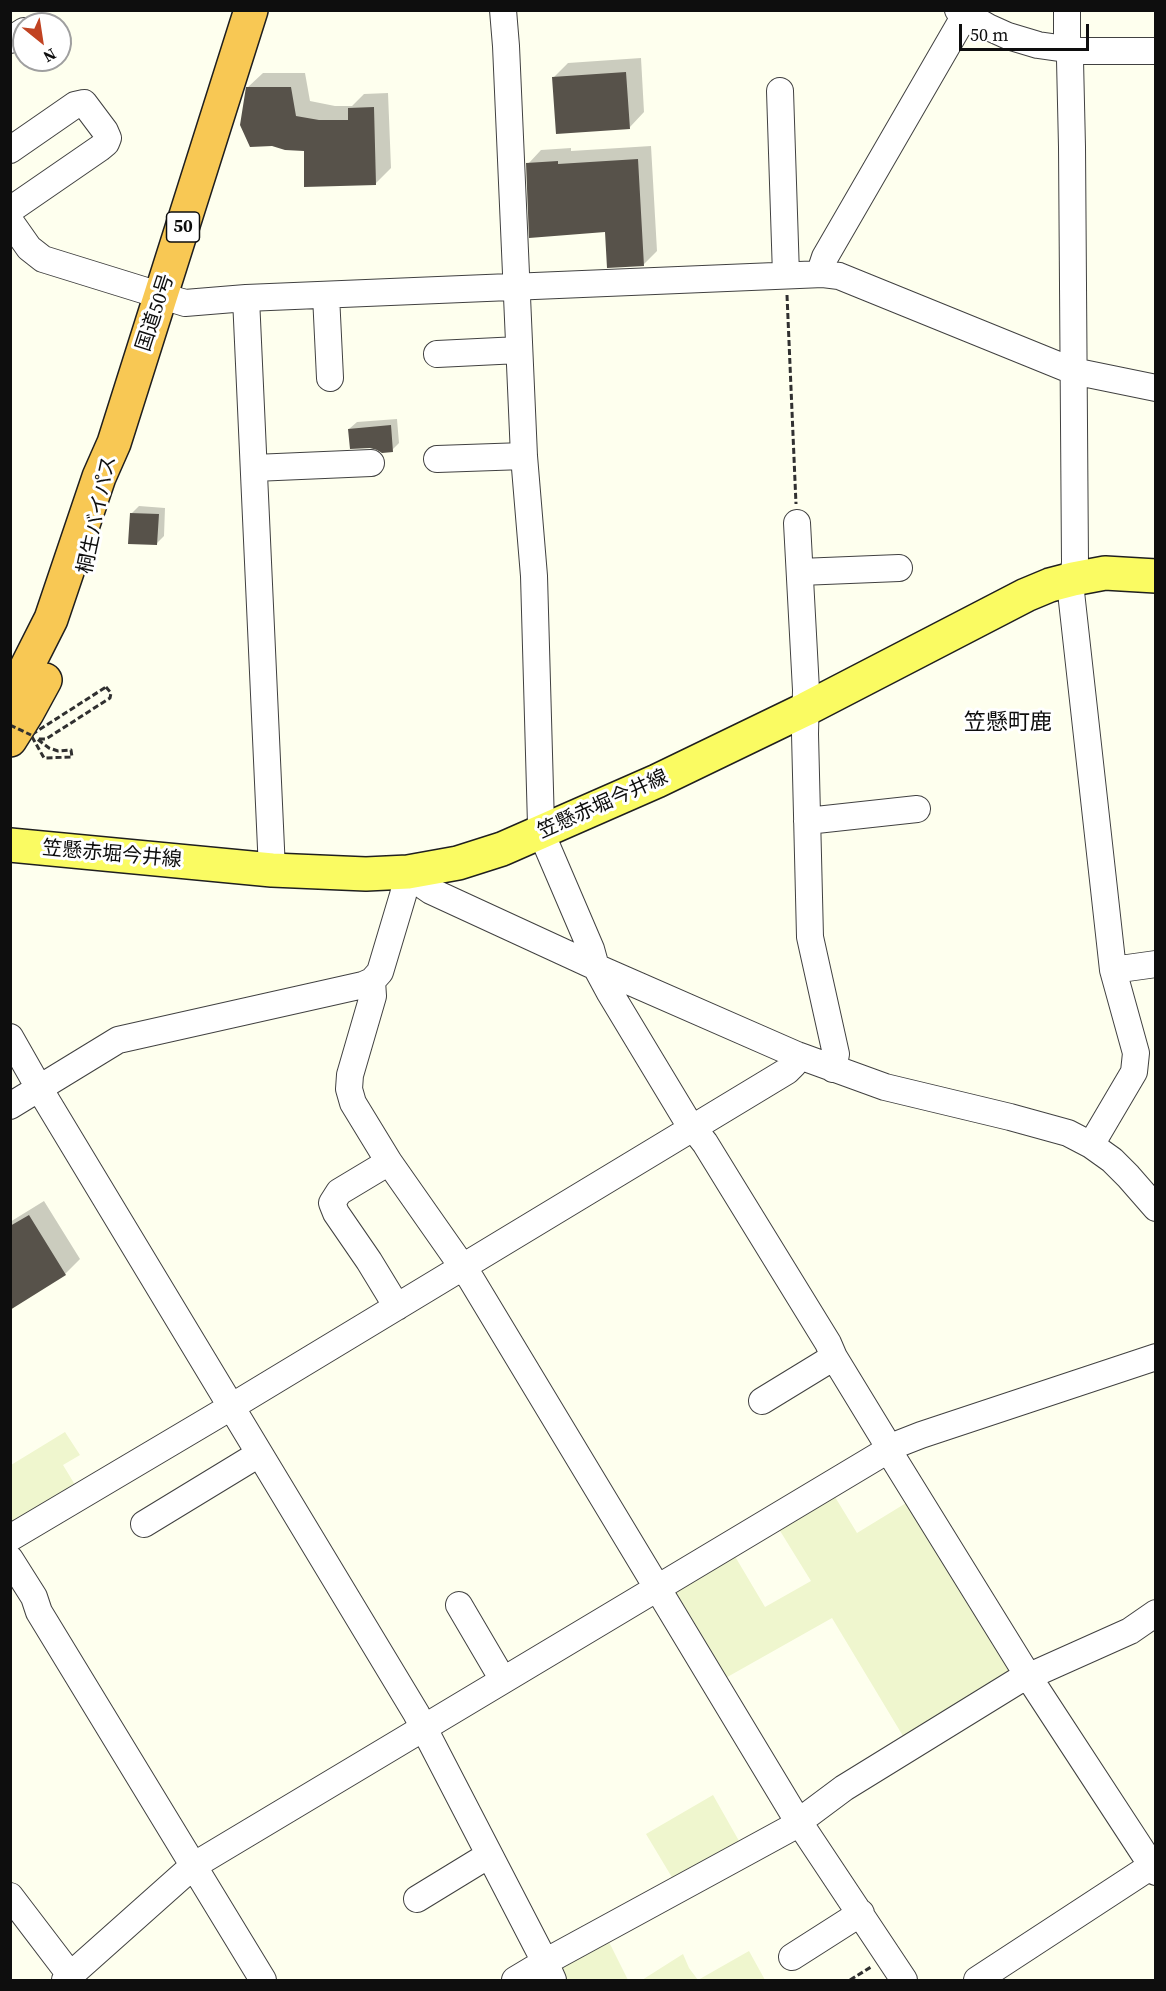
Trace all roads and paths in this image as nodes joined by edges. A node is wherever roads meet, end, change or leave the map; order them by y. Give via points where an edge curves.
1 (251, 10) edge
2 (503, 10) edge
3 (1067, 10) edge
4 (961, 13) edge
5 (1069, 50) junction
6 (1155, 51) edge
7 (780, 91) dead end
8 (10, 150) edge
9 (10, 210) edge
10 (10, 221) edge
11 (823, 274) junction
12 (786, 275) junction
13 (516, 286) junction
14 (326, 295) junction
15 (161, 297) junction
16 (246, 298) junction
17 (519, 350) junction
18 (437, 354) dead end
19 (1073, 371) junction
20 (330, 378) dead end
21 (1155, 388) edge
22 (114, 443) junction
23 (524, 456) junction
24 (437, 459) dead end
25 (371, 464) dead end
26 (254, 468) junction
27 (797, 524) joint
28 (899, 568) dead end
29 (800, 572) junction
30 (1155, 576) edge
31 (1073, 579) junction
32 (11, 704) edge
33 (806, 709) junction
34 (21, 737) edge
35 (917, 809) dead end
36 (807, 821) junction
37 (543, 832) junction
38 (10, 845) edge
39 (272, 870) junction
40 (408, 872) junction
41 (1155, 964) edge
42 (596, 967) junction
43 (1113, 970) junction
44 (372, 981) junction
45 (10, 1037) edge
46 (797, 1055) junction
47 (833, 1069) junction
48 (39, 1088) junction
49 (10, 1106) edge
50 (693, 1128) junction
51 (1091, 1145) junction
52 (389, 1162) junction
53 (1155, 1208) edge
54 (461, 1268) junction
55 (397, 1307) junction
56 (834, 1357) junction
57 (1155, 1357) edge
58 (762, 1401) dead end
59 (231, 1407) junction
60 (888, 1449) junction
61 (260, 1454) junction
62 (144, 1524) dead end
63 (10, 1538) edge
64 (10, 1559) edge
65 (657, 1588) junction
66 (459, 1605) dead end
67 (1155, 1613) edge
68 (1028, 1676) junction
69 (503, 1680) junction
70 (424, 1728) junction
71 (800, 1821) junction
72 (489, 1856) junction
73 (194, 1866) junction
74 (1154, 1867) edge
75 (10, 1896) edge
76 (417, 1899) dead end
77 (861, 1913) junction
78 (792, 1957) dead end
79 (549, 1971) edge
80 (68, 1978) edge
81 (263, 1980) edge
82 (515, 1980) edge
83 (904, 1980) edge
84 (977, 1980) edge

1 - 15 highway, 国道50号 / 50
2 - 13 street
3 - 5 street
4 - 5 street via 1008,36
4 - 11 street via 825,257
5 - 6 street
5 - 19 street
7 - 12 street
8 - 9 street via 75,105 84,103 108,138 100,148
10 - 15 street via 29,248 43,259
11 - 12 street
11 - 19 street via 839,276
12 - 13 street
12 - 27 path
13 - 14 street
13 - 17 street
14 - 16 street
14 - 20 street
15 - 16 street via 184,303
15 - 22 highway, 国道50号 / 50
16 - 26 street
17 - 18 street
17 - 23 street
19 - 21 street
19 - 31 street
22 - 32 highway, 桐生バイパス / 50 via 51,618
22 - 34 highway, 桐生バイパス / 50 via 74,615 27,713
23 - 24 street
23 - 37 street via 534,576
25 - 26 street
26 - 39 street
27 - 29 street
28 - 29 street
29 - 33 street
30 - 31 main road, 笠懸赤堀今井線 via 1105,573
31 - 33 main road, 笠懸赤堀今井線 via 1026,595
31 - 43 street via 1071,592
32 - 34 path, bridge
33 - 36 street
33 - 37 main road, 笠懸赤堀今井線
34 - 34 path via 106,687 108,688 112,696 46,739 37,739 58,751 71,750 72,757 44,758
35 - 36 street
36 - 47 street via 810,937 836,1054
37 - 40 main road, 笠懸赤堀今井線 via 479,857
37 - 42 street
38 - 39 main road, 笠懸赤堀今井線
39 - 40 main road, 笠懸赤堀今井線
40 - 42 street via 431,891
40 - 44 street via 380,972
41 - 43 street
42 - 46 street
42 - 50 street
43 - 51 street via 1136,1053 1136,1067
44 - 48 street via 118,1040
44 - 52 street via 373,996 349,1089
45 - 48 street
46 - 47 street
46 - 50 street via 787,1071
47 - 51 street via 909,1094 1047,1126
48 - 49 street
48 - 59 street
50 - 54 street
50 - 56 street
51 - 53 street via 1112,1160
52 - 54 street
52 - 55 street via 339,1192 332,1203
54 - 55 street
54 - 65 street
55 - 59 street
56 - 58 street
56 - 60 street
57 - 60 street
59 - 61 street
59 - 63 street
60 - 65 street
60 - 68 street
61 - 62 street
61 - 70 street
64 - 73 street
65 - 69 street
65 - 71 street
66 - 69 street
67 - 68 street via 1130,1631
68 - 71 street via 844,1788
68 - 74 street
69 - 70 street
70 - 72 street
70 - 73 street
71 - 77 street
71 - 79 street
72 - 76 street
72 - 79 street
73 - 80 street
73 - 81 street
74 - 84 street
75 - 80 street
77 - 78 street
77 - 83 street
79 - 82 street

